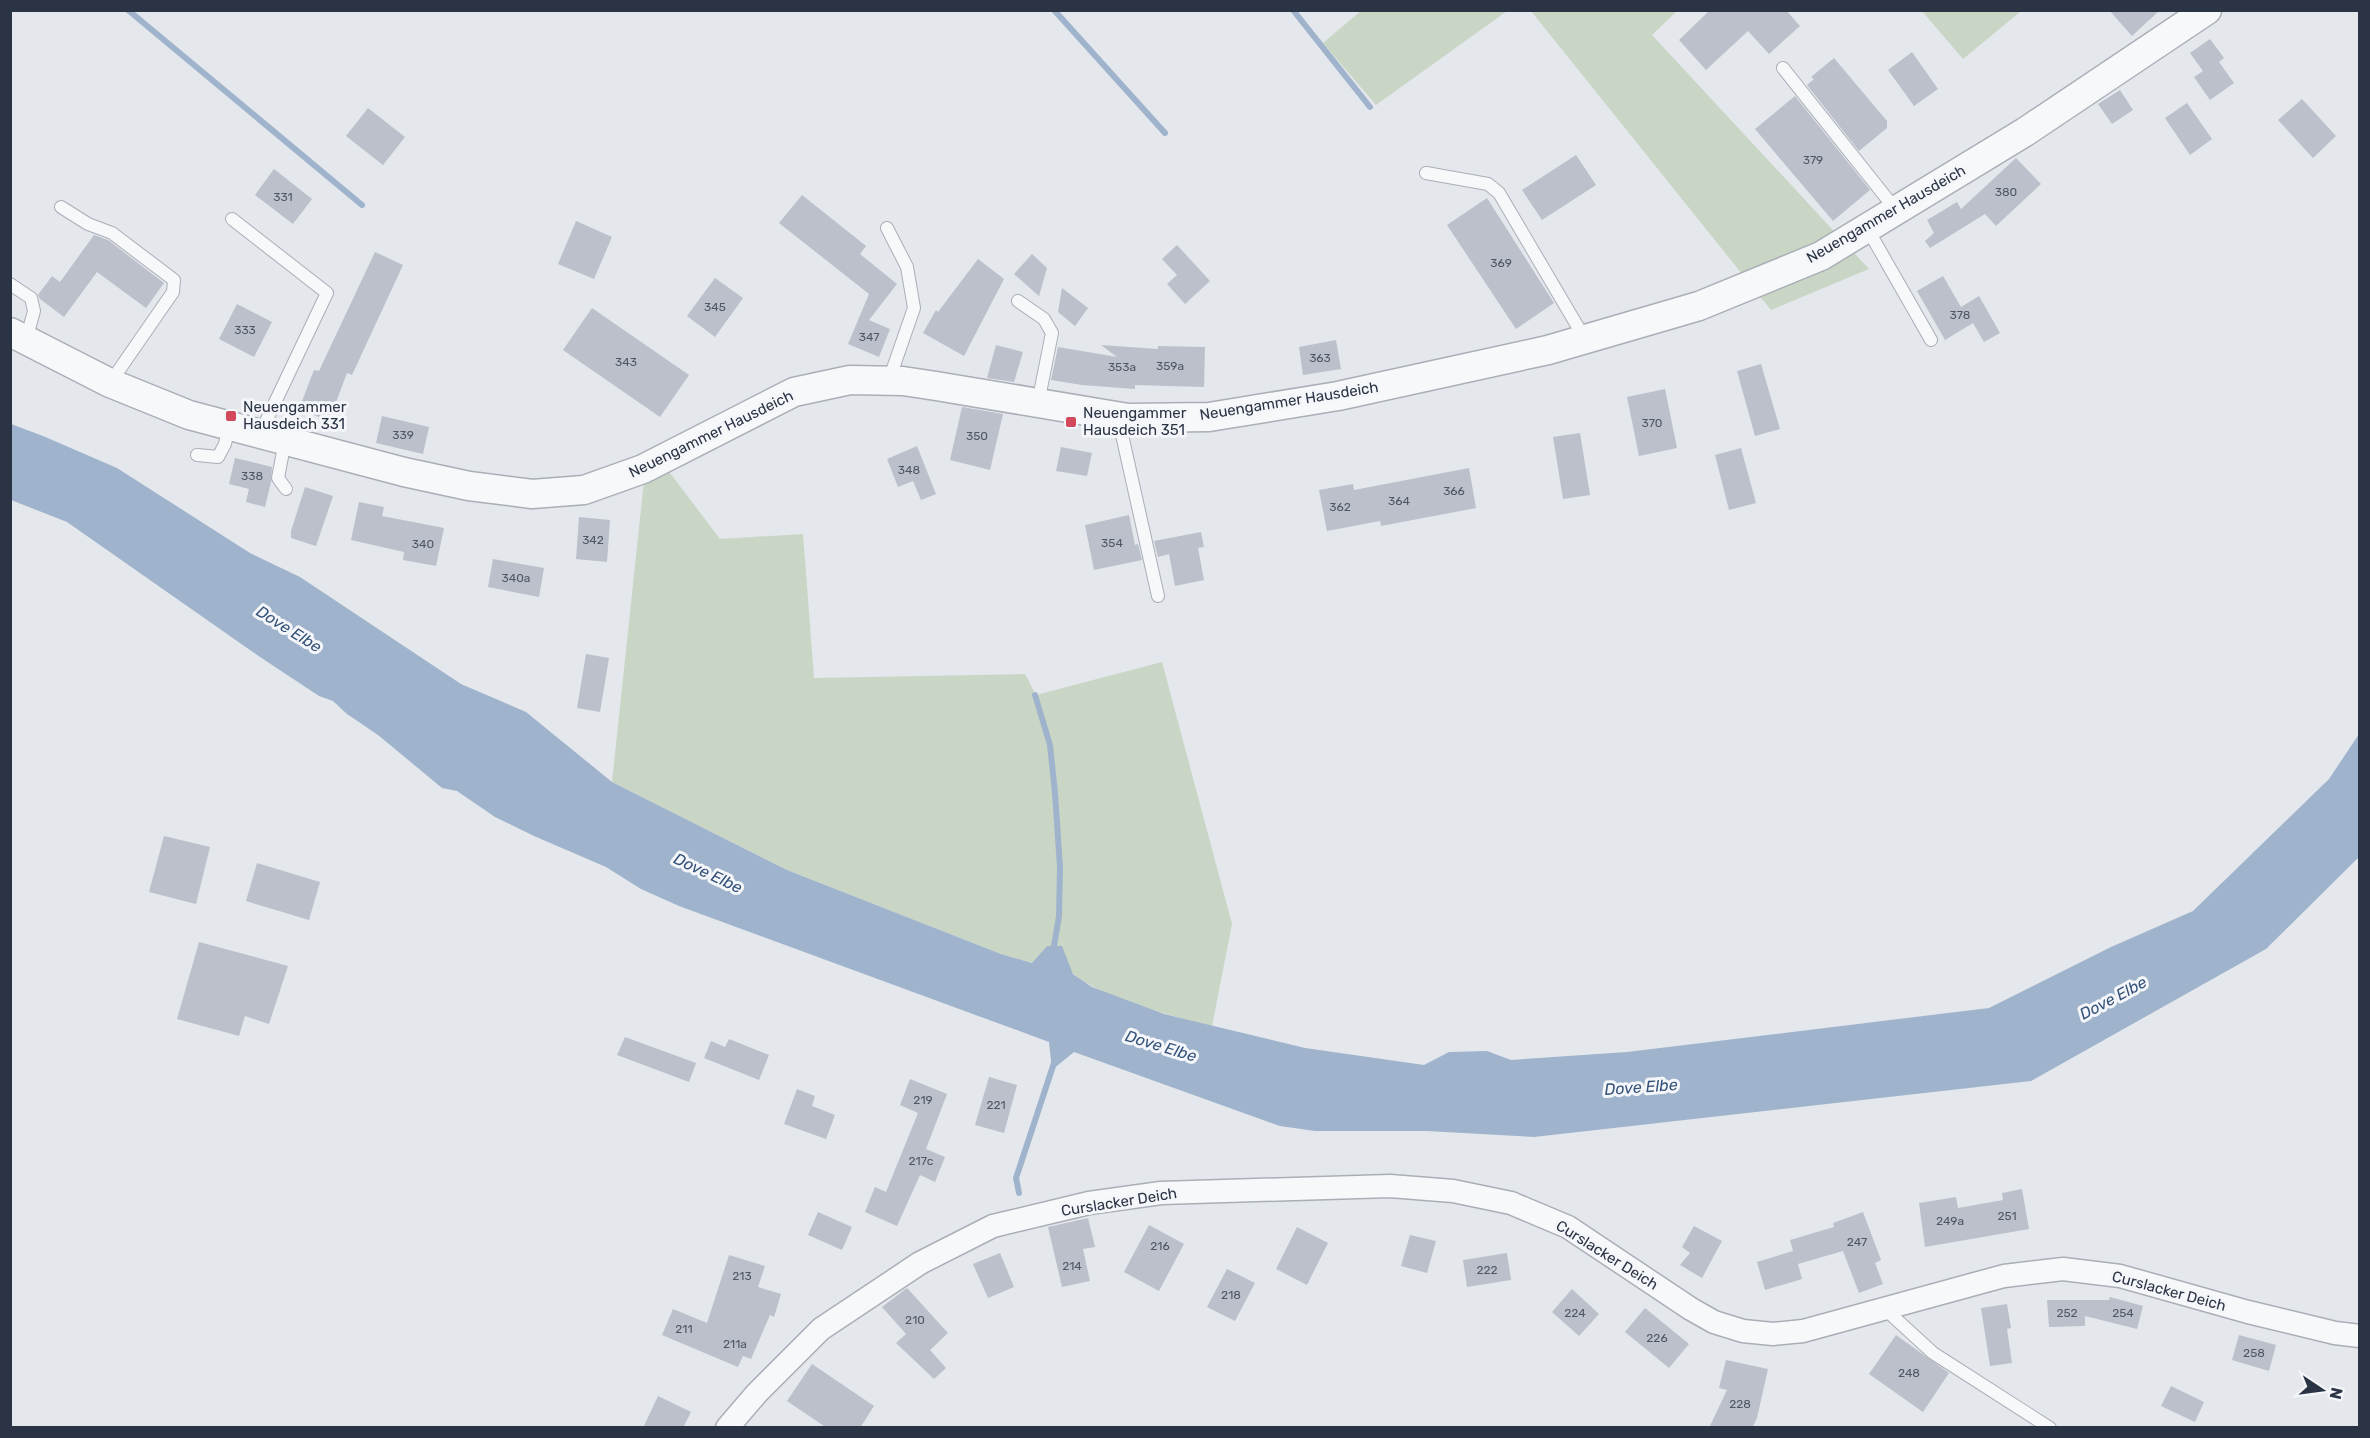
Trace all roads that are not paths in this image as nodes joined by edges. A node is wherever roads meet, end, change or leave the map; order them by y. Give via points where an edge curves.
1 (2207, 10) edge
2 (1783, 68) dead end
3 (1426, 173) dead end
4 (61, 207) dead end
5 (1896, 210) junction
6 (232, 219) dead end
7 (887, 228) dead end
8 (1867, 228) junction
9 (10, 284) edge
10 (1018, 300) dead end
11 (18, 336) edge
12 (1585, 339) junction
13 (1931, 340) dead end
14 (888, 381) junction
15 (110, 383) junction
16 (1038, 404) junction
17 (1118, 416) junction
18 (229, 426) junction
19 (273, 438) junction
20 (197, 454) dead end
21 (286, 489) dead end
22 (1158, 596) dead end
23 (1885, 1309) junction
24 (2360, 1336) edge
25 (727, 1428) edge
26 (2050, 1428) edge

1 - 5 street, Neuengammer Hausdeich via 2025,132
2 - 5 lane
3 - 12 lane via 1488,184 1499,193
4 - 15 lane via 87,224 112,233 174,280 173,292
5 - 8 street, Neuengammer Hausdeich
6 - 19 lane via 327,293
7 - 14 lane via 907,267 914,308
8 - 12 street, Neuengammer Hausdeich via 1821,256 1699,306
8 - 13 lane
9 - 11 lane via 31,298 34,311
10 - 16 lane via 1044,319 1052,333
11 - 15 street, Neuengammer Hausdeich
12 - 17 street, Neuengammer Hausdeich via 1314,400 1209,417
14 - 16 street, Neuengammer Hausdeich
14 - 19 street, Neuengammer Hausdeich via 849,380 794,392 643,469 584,490 532,494 469,486
15 - 18 street, Neuengammer Hausdeich via 189,415
16 - 17 street, Neuengammer Hausdeich
17 - 22 lane
18 - 19 street, Neuengammer Hausdeich
18 - 20 lane via 218,457
19 - 21 lane via 278,478
23 - 24 street, Curslacker Deich via 2004,1276 2063,1269 2120,1276 2248,1312
23 - 25 street, Curslacker Deich via 1803,1331 1743,1331 1714,1322 1691,1309 1568,1227 1511,1203 1454,1191 1390,1186 1161,1192 1089,1203 993,1226 920,1263 821,1329
23 - 26 lane via 1933,1353

